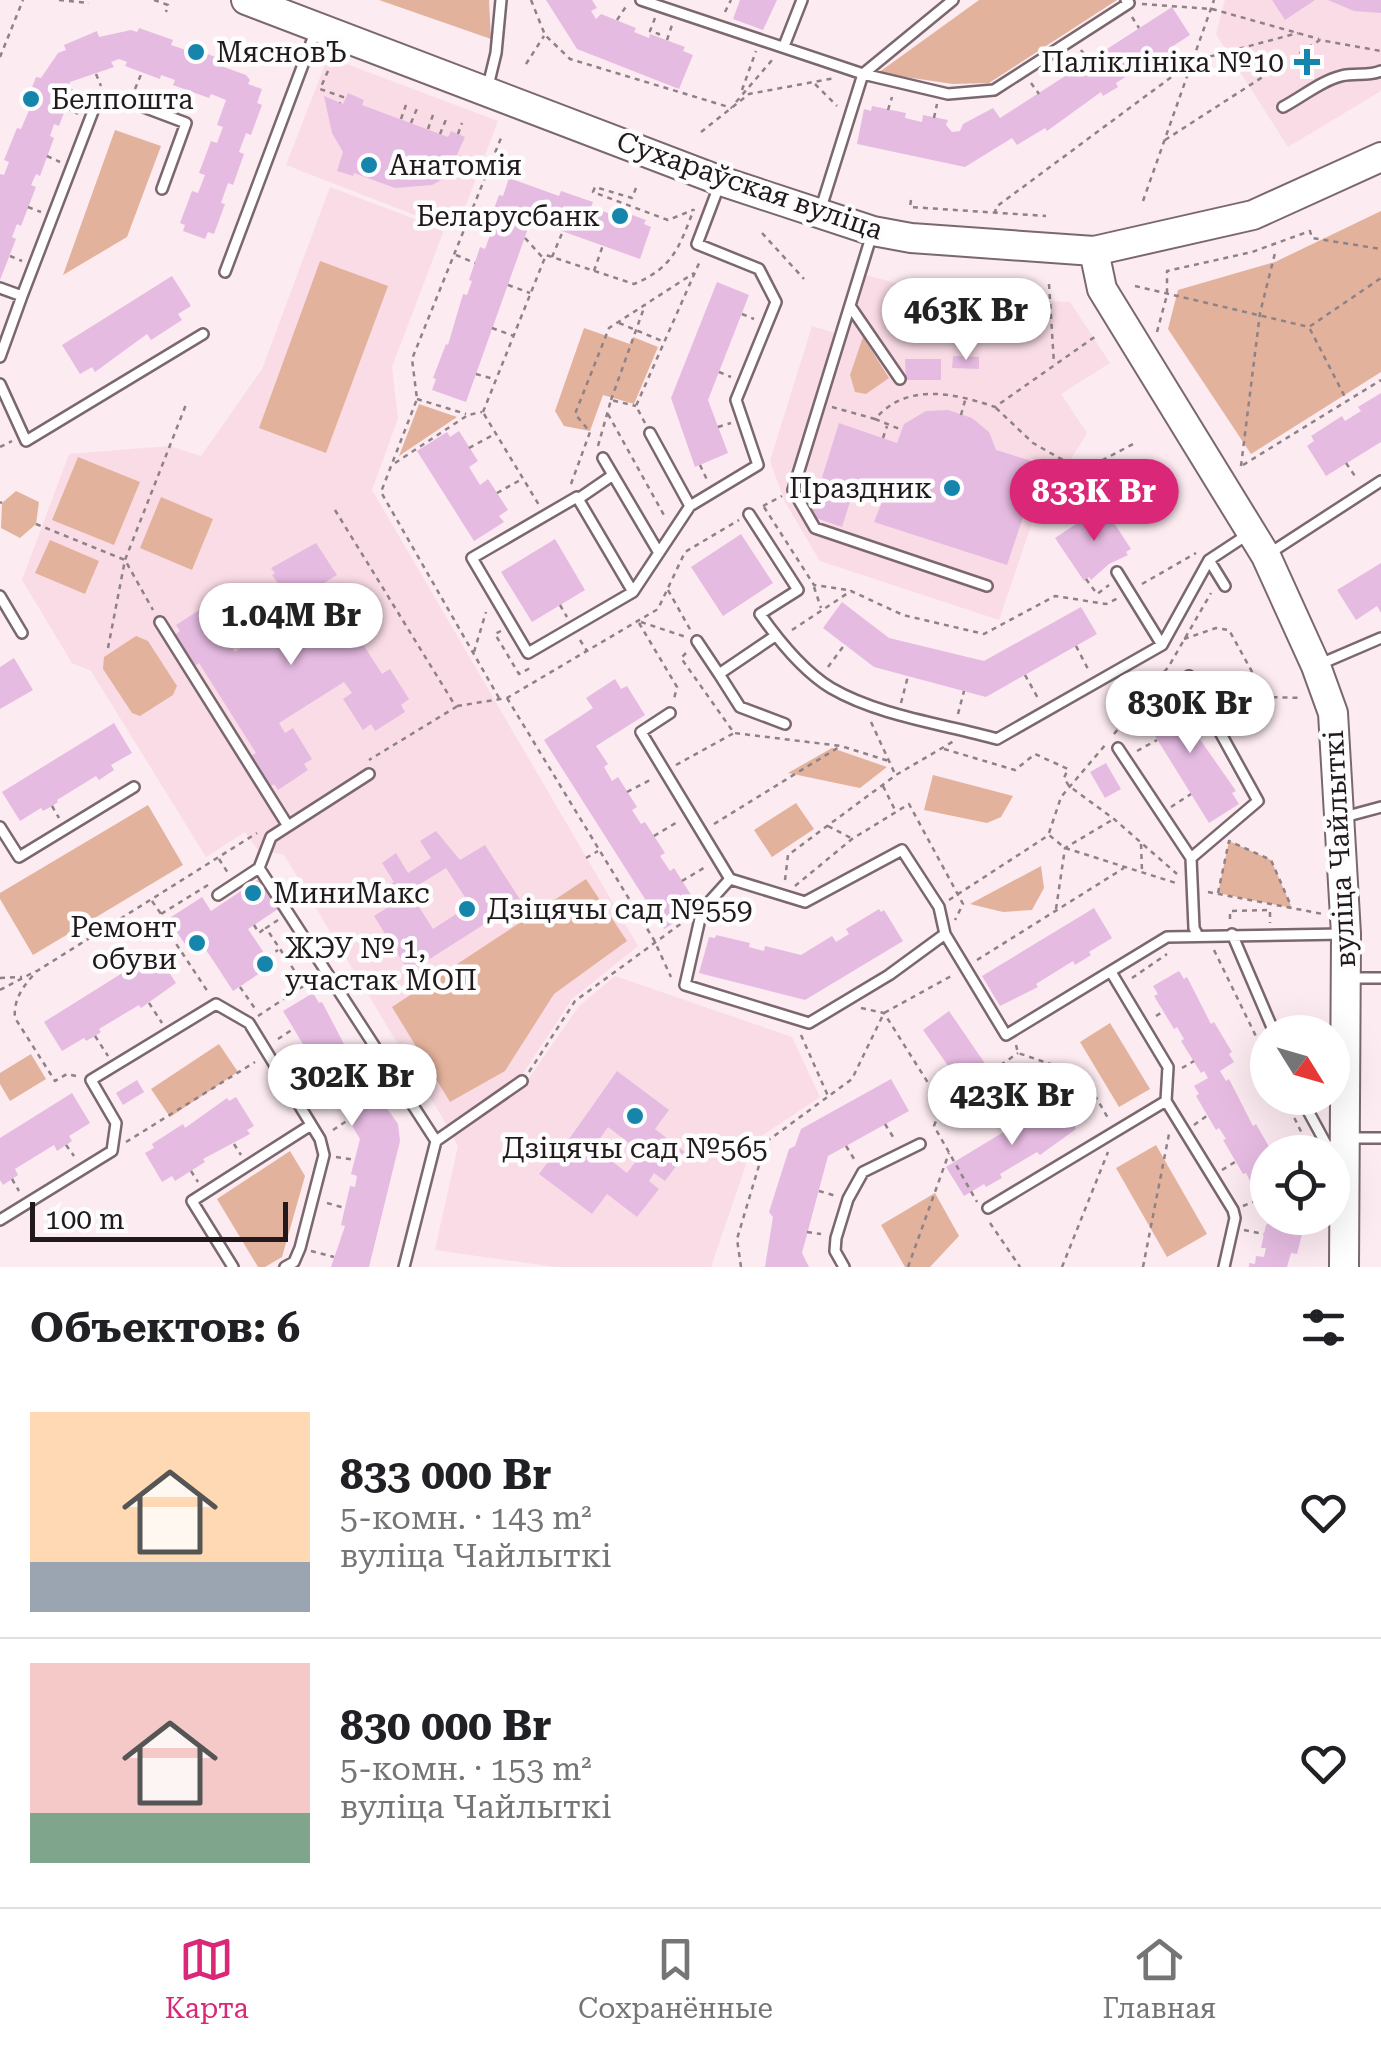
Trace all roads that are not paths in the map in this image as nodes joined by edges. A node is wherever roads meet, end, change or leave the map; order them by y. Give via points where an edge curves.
1 (246, 0) edge
2 (501, 0) edge
3 (641, 0) edge
4 (802, 0) edge
5 (953, 0) edge
6 (1127, 2) edge
7 (318, 27) junction
8 (784, 46) junction
9 (1381, 72) edge
10 (860, 73) junction
11 (486, 90) junction
12 (1284, 107) dead end
13 (1381, 157) edge
14 (722, 181) junction
15 (162, 189) dead end
16 (820, 214) junction
17 (873, 231) junction
18 (1094, 251) junction
19 (226, 272) dead end
20 (0, 288) edge
21 (22, 296) junction
22 (850, 306) junction
23 (203, 334) dead end
24 (0, 357) edge
25 (900, 379) dead end
26 (0, 384) edge
27 (650, 432) road end
28 (600, 453) road end
29 (613, 475) junction
30 (1381, 481) edge
31 (578, 499) junction
32 (690, 506) junction
33 (750, 514) road end
34 (1258, 544) junction
35 (660, 553) junction
36 (1209, 560) junction
37 (1118, 575) road end
38 (1223, 582) road end
39 (987, 586) dead end
40 (633, 592) junction
41 (0, 596) edge
42 (160, 622) road end
43 (22, 633) dead end
44 (777, 638) junction
45 (1381, 638) edge
46 (697, 640) road end
47 (1162, 645) junction
48 (1316, 666) junction
49 (718, 674) junction
50 (1189, 676) dead end
51 (670, 713) road end
52 (785, 724) dead end
53 (1118, 748) dead end
54 (366, 769) road end
55 (134, 787) dead end
56 (1381, 807) edge
57 (1341, 818) junction
58 (285, 821) junction
59 (0, 827) edge
60 (1191, 858) junction
61 (258, 868) junction
62 (730, 879) junction
63 (218, 895) road end
64 (1337, 924) junction
65 (945, 934) junction
66 (1232, 934) junction
67 (1198, 936) junction
68 (1111, 972) junction
69 (1346, 978) junction
70 (1381, 978) edge
71 (1267, 1015) edge
72 (522, 1081) road end
73 (1166, 1101) junction
74 (311, 1125) junction
75 (1345, 1135) edge
76 (1381, 1138) edge
77 (436, 1141) junction
78 (920, 1144) dead end
79 (1350, 1147) edge
80 (988, 1208) dead end
81 (0, 1220) edge
82 (1344, 1235) edge
83 (233, 1267) edge
84 (285, 1267) edge
85 (404, 1267) edge
86 (844, 1267) edge
87 (1224, 1267) edge
88 (1344, 1267) edge

1 - 7 main road, Сухараўская вуліца
2 - 11 lane
3 - 8 lane
4 - 8 lane
5 - 10 lane
6 - 10 lane via 994,90 948,94
7 - 11 main road, Сухараўская вуліца
7 - 19 lane
8 - 10 lane
9 - 12 lane via 1334,78
10 - 16 lane
11 - 14 main road, Сухараўская вуліца
13 - 18 main road, Сухараўская вуліца via 1253,214
14 - 16 main road, Сухараўская вуліца
14 - 32 lane via 697,244 759,269 776,302 736,400 758,465
15 - 21 lane via 186,123 118,97 96,106
16 - 17 main road, Сухараўская вуліца
17 - 18 main road, Сухараўская вуліца
17 - 22 lane
18 - 34 main road, вуліца Чайлыткі via 1102,289
20 - 21 lane
21 - 24 lane
22 - 25 lane
22 - 39 lane via 793,490 815,528
23 - 26 lane via 26,441
27 - 32 lane
28 - 29 lane
29 - 31 lane
29 - 35 lane
30 - 34 lane
31 - 40 lane
31 - 40 lane via 472,558 528,652
32 - 35 lane
33 - 44 lane via 798,590 760,614
34 - 36 lane
34 - 48 main road, вуліца Чайлыткі
35 - 40 lane
36 - 38 lane
36 - 47 lane
37 - 47 lane
41 - 43 lane
42 - 58 lane
44 - 47 lane via 820,679 861,701 997,738
44 - 49 lane
45 - 48 lane
46 - 49 lane
48 - 57 main road, вуліца Чайлыткі via 1332,713
49 - 52 lane via 740,707
50 - 60 lane via 1258,801
51 - 62 lane via 641,732
53 - 60 lane
54 - 58 lane
55 - 59 lane via 20,857
56 - 57 lane
57 - 64 main road, вуліца Чайлыткі
58 - 61 lane
60 - 67 lane
61 - 63 lane
61 - 77 lane
62 - 65 lane via 805,902 902,850 940,906
62 - 65 lane via 702,910 685,984 808,1023
64 - 66 lane
64 - 69 main road, вуліца Чайлыткі
65 - 68 lane via 1006,1036
66 - 67 lane
66 - 71 lane
67 - 68 lane via 1168,938
68 - 73 lane via 1168,1067
69 - 70 lane
69 - 75 main road, вуліца Чайлыткі
72 - 77 lane
73 - 80 lane
73 - 87 lane via 1236,1218
74 - 81 lane via 249,1023 216,1004 92,1080 116,1123 112,1151
74 - 83 lane via 192,1201
74 - 84 lane via 324,1155 300,1248
76 - 79 lane
77 - 85 lane
78 - 86 lane via 863,1172 848,1199 835,1251
82 - 88 main road, вуліца Чайлыткі

